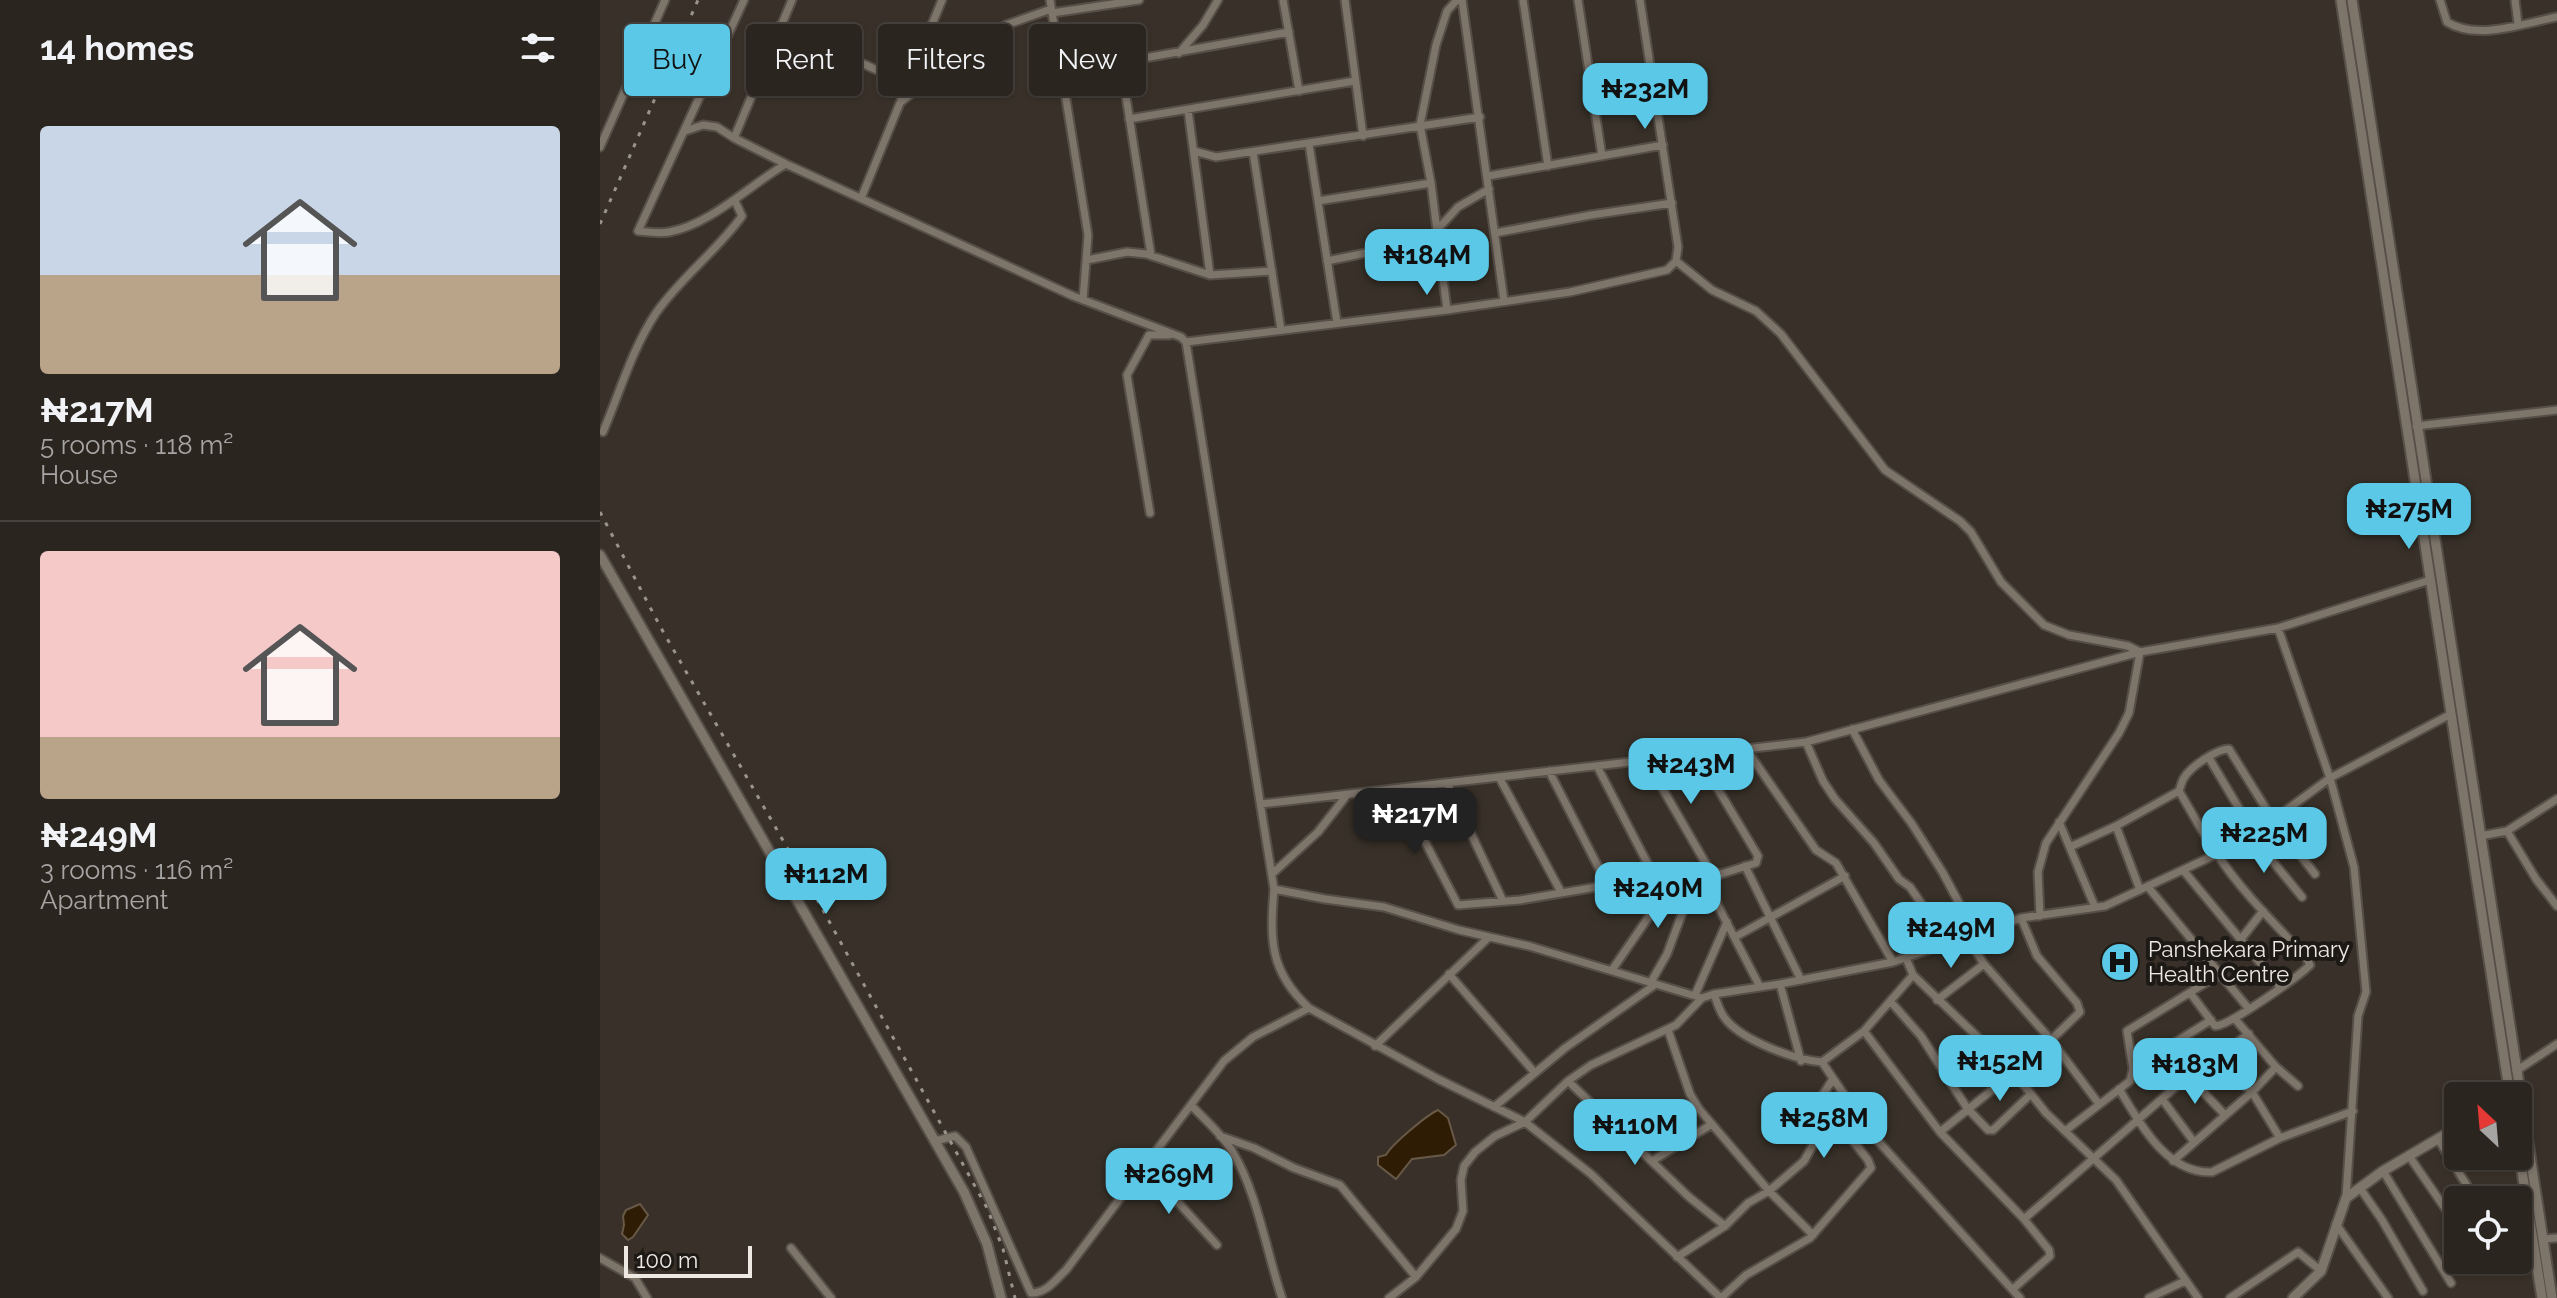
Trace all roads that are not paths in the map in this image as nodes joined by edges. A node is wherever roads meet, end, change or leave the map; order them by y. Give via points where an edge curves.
1 (665, 0) edge
2 (744, 0) edge
3 (792, 0) edge
4 (942, 0) edge
5 (1050, 0) edge
6 (1139, 0) edge
7 (1218, 0) edge
8 (1283, 0) edge
9 (1345, 0) edge
10 (1460, 0) edge
11 (1523, 0) edge
12 (1578, 0) edge
13 (1640, 0) edge
14 (2341, 0) edge
15 (2352, 0) edge
16 (2440, 0) edge
17 (2515, 0) edge
18 (1051, 11) junction
19 (2557, 17) edge
20 (780, 24) edge
21 (932, 24) edge
22 (1053, 24) edge
23 (2518, 24) junction
24 (1289, 32) junction
25 (1179, 53) junction
26 (1146, 60) edge
27 (1355, 81) junction
28 (1299, 91) junction
29 (751, 96) edge
30 (903, 96) edge
31 (1065, 96) edge
32 (1126, 96) edge
33 (900, 102) junction
34 (1188, 110) junction
35 (1480, 117) junction
36 (1129, 119) junction
37 (1420, 125) junction
38 (685, 131) junction
39 (1363, 136) junction
40 (734, 138) junction
41 (1309, 144) junction
42 (1663, 145) junction
43 (600, 147) edge
44 (1194, 151) junction
45 (1253, 152) junction
46 (1602, 156) junction
47 (786, 164) junction
48 (1548, 166) junction
49 (1488, 176) junction
50 (1431, 183) junction
51 (1489, 189) junction
52 (862, 196) junction
53 (735, 201) junction
54 (1318, 201) junction
55 (1672, 203) junction
56 (1495, 233) junction
57 (1438, 234) junction
58 (1151, 255) junction
59 (1087, 260) junction
60 (1327, 261) junction
61 (1676, 261) junction
62 (1272, 271) junction
63 (1210, 275) junction
64 (1083, 300) junction
65 (1504, 301) junction
66 (1447, 310) junction
67 (1337, 323) junction
68 (1281, 330) junction
69 (1176, 335) junction
70 (1186, 342) junction
71 (2557, 410) edge
72 (2416, 426) junction
73 (603, 432) dead end
74 (1150, 513) dead end
75 (2427, 527) junction
76 (600, 555) edge
77 (2430, 580) junction
78 (2278, 628) junction
79 (2140, 652) junction
80 (2451, 714) junction
81 (1852, 729) junction
82 (1806, 742) junction
83 (1746, 749) junction
84 (1697, 754) junction
85 (2209, 758) junction
86 (1646, 760) junction
87 (1597, 766) junction
88 (1549, 771) junction
89 (1499, 777) junction
90 (2330, 778) junction
91 (1447, 783) junction
92 (1401, 788) junction
93 (2179, 791) junction
94 (1347, 794) junction
95 (2557, 799) edge
96 (1261, 804) junction
97 (2273, 820) junction
98 (2059, 822) junction
99 (2116, 826) junction
100 (2507, 831) junction
101 (2252, 833) junction
102 (2480, 836) junction
103 (2070, 847) junction
104 (2217, 854) junction
105 (1745, 866) junction
106 (1706, 869) junction
107 (2183, 870) junction
108 (1679, 873) junction
109 (1272, 874) junction
110 (2315, 874) dead end
111 (1654, 876) junction
112 (1845, 876) junction
113 (1707, 881) junction
114 (1607, 884) junction
115 (2144, 888) junction
116 (1274, 889) junction
117 (1561, 892) junction
118 (2302, 897) dead end
119 (1503, 901) junction
120 (2557, 906) edge
121 (2095, 907) junction
122 (2263, 911) junction
123 (2040, 916) junction
124 (1771, 918) junction
125 (2021, 918) junction
126 (1727, 922) junction
127 (1971, 935) junction
128 (1489, 937) junction
129 (1735, 937) junction
130 (2241, 939) junction
131 (1949, 944) junction
132 (1906, 958) junction
133 (1893, 962) junction
134 (1984, 964) junction
135 (1612, 970) junction
136 (1449, 974) junction
137 (2220, 974) junction
138 (1913, 975) junction
139 (1801, 980) junction
140 (1654, 983) junction
141 (1780, 984) junction
142 (1760, 987) junction
143 (2280, 987) junction
144 (1714, 994) junction
145 (2191, 994) junction
146 (1698, 997) junction
147 (1937, 1000) junction
148 (1891, 1002) junction
149 (1309, 1008) junction
150 (2249, 1009) junction
151 (2235, 1019) junction
152 (2211, 1020) junction
153 (1668, 1030) junction
154 (1864, 1031) junction
155 (2249, 1034) junction
156 (2051, 1040) junction
157 (2557, 1044) edge
158 (1375, 1046) junction
159 (2213, 1057) junction
160 (1801, 1061) junction
161 (1822, 1062) junction
162 (2276, 1067) junction
163 (2133, 1069) junction
164 (2012, 1071) junction
165 (2516, 1071) junction
166 (1535, 1073) junction
167 (2188, 1076) junction
168 (1833, 1079) junction
169 (1568, 1081) junction
170 (2507, 1082) edge
171 (2298, 1086) dead end
172 (2119, 1089) junction
173 (2252, 1092) junction
174 (2031, 1094) junction
175 (1820, 1099) junction
176 (2162, 1099) junction
177 (2099, 1104) junction
178 (1191, 1105) junction
179 (1494, 1107) junction
180 (1967, 1108) junction
181 (2353, 1111) junction
182 (2225, 1115) junction
183 (2137, 1119) junction
184 (1525, 1122) junction
185 (1712, 1124) junction
186 (2065, 1131) junction
187 (1940, 1132) junction
188 (2444, 1135) edge
189 (1220, 1136) junction
190 (2280, 1138) junction
191 (2438, 1139) junction
192 (935, 1141) junction
193 (2194, 1142) junction
194 (2409, 1156) junction
195 (2094, 1160) junction
196 (1652, 1161) junction
197 (2173, 1161) junction
198 (1144, 1165) junction
199 (2522, 1170) edge
200 (2383, 1171) junction
201 (2467, 1186) edge
202 (2360, 1188) junction
203 (1769, 1191) junction
204 (2346, 1198) junction
205 (2444, 1207) edge
206 (2024, 1219) junction
207 (2336, 1224) junction
208 (1725, 1226) junction
209 (1813, 1235) junction
210 (2557, 1238) edge
211 (2543, 1239) junction
212 (1217, 1245) dead end
213 (791, 1248) dead end
214 (1677, 1257) junction
215 (600, 1258) edge
216 (2321, 1271) junction
217 (1416, 1277) junction
218 (2185, 1281) junction
219 (2451, 1283) dead end
220 (2013, 1289) junction
221 (2423, 1291) dead end
222 (647, 1298) edge
223 (831, 1298) edge
224 (1001, 1298) edge
225 (1282, 1298) edge
226 (1389, 1298) edge
227 (2020, 1298) edge
228 (2149, 1298) edge
229 (2198, 1298) edge
230 (2230, 1298) edge
231 (2293, 1298) edge
232 (2388, 1298) edge
233 (2542, 1298) edge
234 (2552, 1298) edge

1 - 43 street
2 - 38 street
3 - 20 street
4 - 21 street
5 - 18 street
6 - 18 street
7 - 25 street
8 - 24 street
9 - 27 street
10 - 35 street
10 - 37 street via 1447,11 1436,45
11 - 48 street
12 - 46 street
13 - 42 street
14 - 75 street
15 - 72 street
16 - 23 street via 2447,22 2455,27
17 - 23 street
18 - 22 street
18 - 33 street via 1006,25
19 - 23 street
24 - 25 street
24 - 28 street
25 - 26 street
27 - 28 street
27 - 39 street
28 - 34 street
29 - 40 street
30 - 33 street
31 - 59 street
32 - 36 street
33 - 52 street
34 - 36 street
34 - 44 street
35 - 37 street
35 - 49 street
36 - 58 street
37 - 39 street
37 - 50 street
38 - 40 street via 703,125
38 - 53 street via 638,231 675,231
39 - 41 street
40 - 47 street
41 - 45 street
41 - 54 street
42 - 46 street
42 - 55 street
44 - 45 street via 1216,157
44 - 63 street
45 - 62 street
46 - 48 street
47 - 52 street
47 - 53 street
48 - 49 street
49 - 51 street
50 - 54 street
50 - 57 street
51 - 56 street
51 - 57 street via 1458,207
52 - 64 street
53 - 73 street via 742,216 656,314
54 - 60 street
55 - 56 street
55 - 61 street
56 - 65 street
57 - 60 street
57 - 66 street
58 - 59 street via 1127,252
58 - 63 street
59 - 64 street
60 - 67 street
61 - 65 street via 1667,270 1642,278
61 - 79 street via 1712,290 1756,311 1781,334 1885,470 1960,521 2001,582 2044,625
62 - 63 street
62 - 68 street
64 - 69 street
65 - 66 street
66 - 67 street
67 - 68 street
68 - 70 street
69 - 70 street
69 - 74 street via 1149,335 1127,375
70 - 96 street
71 - 72 street
72 - 75 street
75 - 77 street
75 - 102 street
76 - 192 street
77 - 78 street
77 - 80 street
78 - 79 street
78 - 90 street
79 - 81 street
79 - 98 street via 2129,713
80 - 90 street
80 - 170 street
81 - 82 street
81 - 127 street via 1879,780 1943,873
82 - 83 street
82 - 131 street via 1835,799 1910,887
83 - 84 street
83 - 112 street via 1816,850 1832,858
84 - 86 street
84 - 105 street via 1758,856 1756,863
85 - 93 street via 2191,769
85 - 97 street via 2226,748 2233,752
85 - 101 street
86 - 87 street
86 - 106 street
87 - 88 street
87 - 111 street
88 - 89 street
88 - 114 street
89 - 91 street
89 - 117 street
90 - 97 street
90 - 181 street via 2354,867 2366,992 2358,1016
91 - 92 street
91 - 119 street
92 - 94 street
92 - 119 street via 1458,905
93 - 99 street
93 - 104 street
94 - 96 street
94 - 109 street via 1318,832
95 - 100 street
96 - 109 street
97 - 101 street
97 - 110 street
98 - 103 street
98 - 123 street via 2038,872
99 - 103 street
99 - 115 street
100 - 102 street
100 - 120 street
101 - 104 street
101 - 118 street
102 - 165 street
103 - 121 street
104 - 107 street
104 - 122 street
105 - 106 street via 1716,874
105 - 124 street
106 - 108 street
106 - 113 street
107 - 115 street
107 - 130 street
108 - 111 street
108 - 135 street
109 - 116 street
111 - 114 street
112 - 124 street
112 - 133 street
113 - 126 street
113 - 140 street via 1683,911
114 - 117 street
115 - 121 street
115 - 137 street
116 - 128 street via 1384,907
116 - 149 street via 1270,938 1280,973
117 - 119 street
121 - 123 street
122 - 130 street
122 - 143 street via 2309,962 2309,968
123 - 125 street
124 - 129 street
124 - 139 street
125 - 127 street
125 - 156 street via 2037,956 2080,1009
126 - 129 street
126 - 146 street
127 - 131 street
127 - 134 street
128 - 135 street
128 - 136 street
129 - 142 street
130 - 143 street
131 - 132 street
132 - 133 street
132 - 138 street
133 - 139 street
134 - 147 street
134 - 156 street
135 - 140 street
136 - 158 street
136 - 166 street
137 - 145 street
137 - 150 street
138 - 147 street
138 - 148 street
139 - 141 street
140 - 146 street
140 - 166 street
141 - 142 street
141 - 160 street
142 - 144 street
143 - 150 street
144 - 146 street
144 - 160 street via 1725,1020 1740,1032
145 - 152 street
145 - 163 street via 2127,1031
146 - 153 street
147 - 164 street
148 - 154 street
148 - 180 street via 1921,1036
149 - 158 street
149 - 178 street via 1237,1047
150 - 151 street
151 - 152 street via 2217,1027
151 - 155 street
152 - 163 street
153 - 169 street
153 - 185 street via 1690,1094
154 - 161 street
154 - 187 street
155 - 159 street
155 - 162 street
156 - 164 street
156 - 177 street
157 - 165 street
158 - 179 street
159 - 167 street
159 - 173 street
160 - 161 street
161 - 168 street
162 - 171 street
162 - 173 street
163 - 172 street via 2130,1081
164 - 174 street
164 - 180 street
165 - 211 street
166 - 179 street
167 - 176 street
167 - 182 street
168 - 175 street
168 - 220 street via 1868,1130
169 - 184 street
169 - 196 street
172 - 177 street
172 - 183 street
173 - 182 street
173 - 190 street
174 - 180 street via 1990,1131
174 - 186 street
175 - 203 street via 1812,1150
175 - 209 street via 1872,1165
176 - 183 street
176 - 193 street
177 - 186 street
178 - 189 street
178 - 198 street
179 - 184 street
180 - 187 street
181 - 190 street
181 - 204 street
182 - 193 street
183 - 195 street
183 - 197 street
184 - 214 street via 1591,1174
184 - 217 street via 1495,1136 1464,1166 1463,1211 1456,1229
185 - 196 street
185 - 203 street
186 - 195 street
187 - 206 street
188 - 191 street
189 - 217 street via 1340,1185
189 - 225 street via 1237,1161 1257,1212
190 - 197 street via 2212,1172
191 - 194 street
191 - 201 street
192 - 198 street via 955,1136 966,1147 1031,1293 1051,1286 1066,1270
192 - 224 street via 987,1244
193 - 197 street
194 - 200 street
194 - 205 street
195 - 206 street
195 - 218 street via 2126,1193
196 - 208 street
198 - 212 street
199 - 233 street
200 - 202 street
200 - 219 street
202 - 204 street
202 - 221 street
203 - 208 street
203 - 209 street
204 - 207 street
206 - 220 street via 2051,1254
207 - 216 street
207 - 232 street
208 - 214 street
209 - 214 street via 1746,1275 1721,1298
210 - 211 street
211 - 234 street
213 - 223 street
215 - 222 street via 635,1278
216 - 230 street via 2298,1252
216 - 231 street
217 - 226 street
218 - 228 street
218 - 229 street
220 - 227 street

